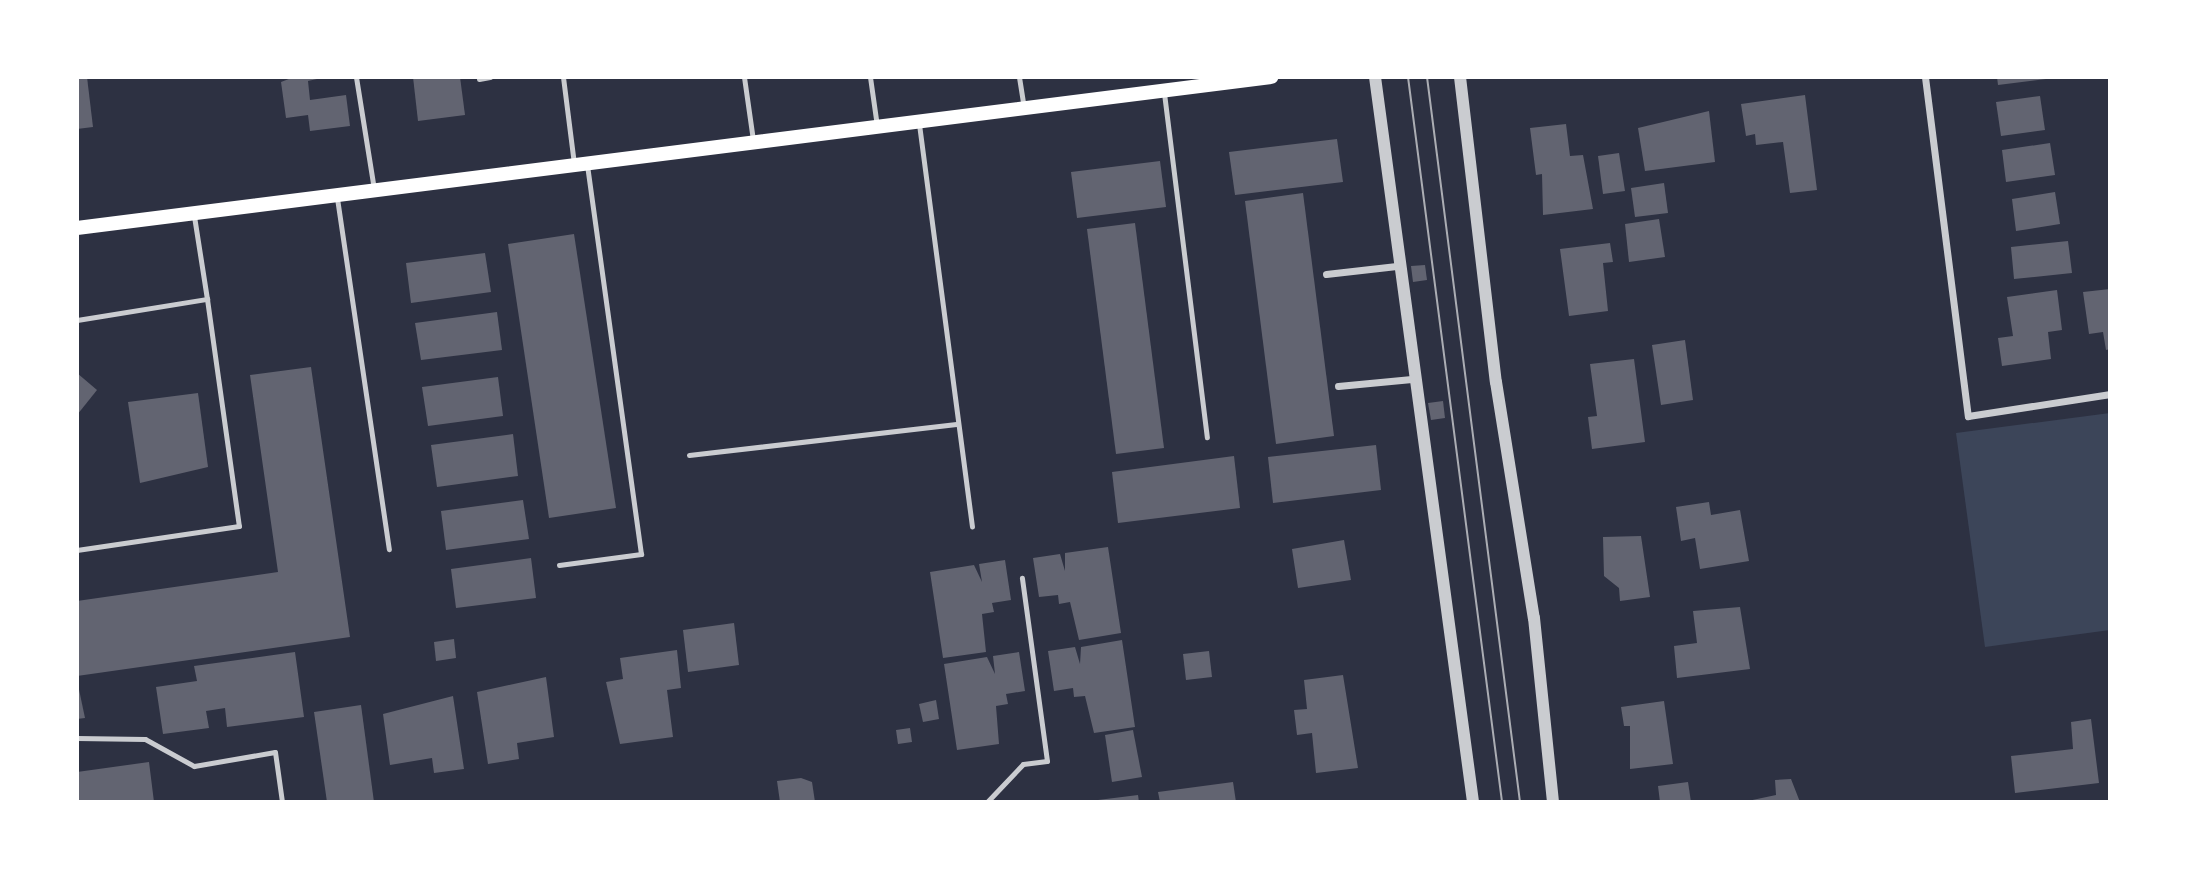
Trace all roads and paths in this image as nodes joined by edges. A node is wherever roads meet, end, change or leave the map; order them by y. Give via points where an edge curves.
1 (356, 77) edge
2 (490, 77) edge
3 (563, 77) edge
4 (744, 77) edge
5 (870, 77) edge
6 (1019, 77) edge
7 (1271, 77) edge
8 (1375, 77) edge
9 (1460, 77) edge
10 (1925, 77) edge
11 (480, 79) edge
12 (1163, 89) junction
13 (1024, 107) junction
14 (918, 121) junction
15 (877, 126) junction
16 (753, 141) junction
17 (580, 163) junction
18 (374, 190) junction
19 (337, 194) junction
20 (193, 213) junction
21 (77, 229) edge
22 (1397, 267) junction
23 (1326, 274) dead end
24 (206, 299) junction
25 (77, 320) edge
26 (1412, 379) junction
27 (1338, 386) dead end
28 (2110, 394) edge
29 (956, 424) junction
30 (1207, 437) dead end
31 (689, 456) dead end
32 (972, 527) dead end
33 (389, 549) dead end
34 (77, 550) edge
35 (559, 565) dead end
36 (1022, 578) dead end
37 (77, 738) edge
38 (282, 802) edge
39 (987, 802) edge
40 (1473, 802) edge
41 (1553, 802) edge

1 - 18 lane
2 - 11 lane
3 - 17 lane
4 - 16 lane
5 - 15 lane
6 - 13 lane
7 - 12 main road
8 - 22 street
9 - 41 street
10 - 28 street via 1968,416
12 - 13 main road
12 - 30 lane
13 - 14 main road
14 - 15 main road
14 - 29 lane
15 - 16 main road
16 - 17 main road
17 - 18 main road
17 - 35 lane via 641,554
18 - 19 main road
19 - 20 main road
19 - 33 lane
20 - 21 main road
20 - 24 lane
22 - 23 street
22 - 26 street
24 - 25 lane
24 - 34 lane via 239,526
26 - 27 street
26 - 40 street
29 - 31 lane
29 - 32 lane
36 - 39 lane via 1047,761 1023,764
37 - 38 lane via 145,739 194,765 275,752

